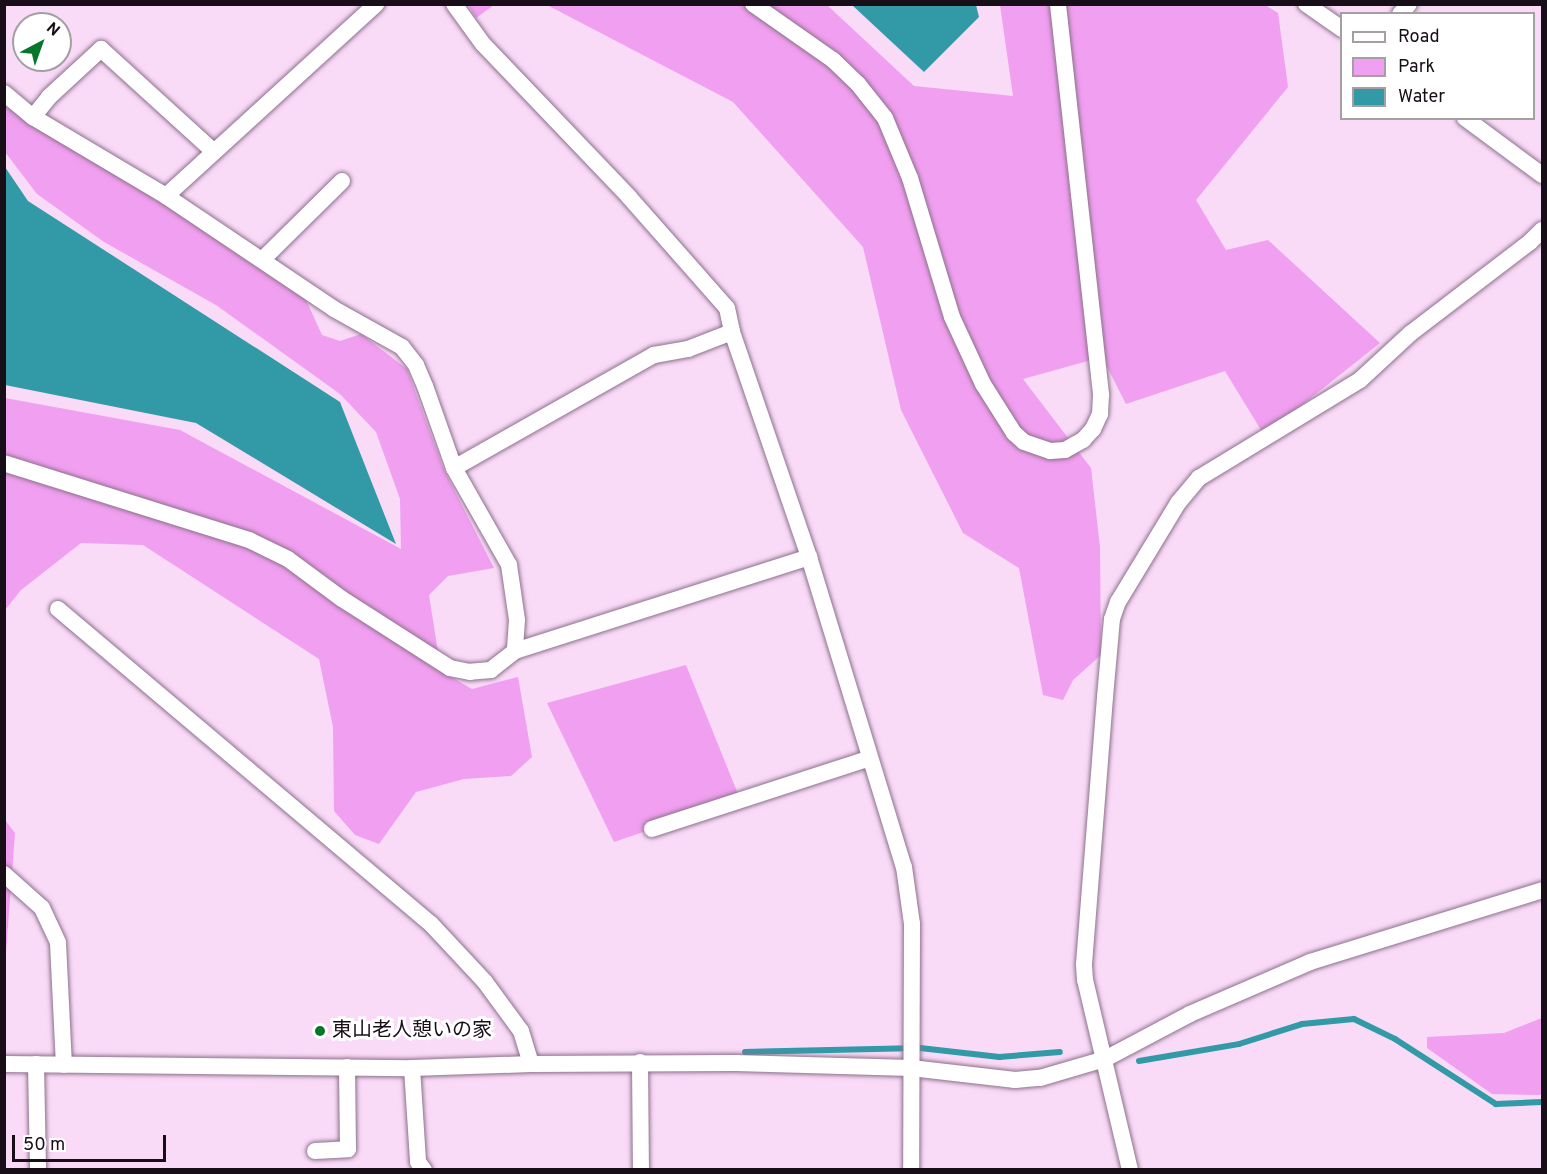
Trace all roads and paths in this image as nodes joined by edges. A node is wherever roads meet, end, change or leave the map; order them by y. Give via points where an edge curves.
1 (376, 4) edge
2 (454, 4) edge
3 (753, 4) edge
4 (1058, 4) edge
5 (1306, 4) edge
6 (1340, 28) edge
7 (4, 93) edge
8 (33, 117) junction
9 (1468, 120) edge
10 (213, 150) junction
11 (1542, 175) edge
12 (342, 181) dead end
13 (166, 196) junction
14 (1542, 230) edge
15 (262, 259) junction
16 (732, 332) junction
17 (4, 464) edge
18 (454, 468) junction
19 (809, 557) junction
20 (58, 609) dead end
21 (515, 651) junction
22 (870, 758) junction
23 (652, 829) dead end
24 (4, 874) edge
25 (1542, 890) edge
26 (1105, 1059) junction
27 (640, 1062) junction
28 (4, 1064) edge
29 (36, 1064) junction
30 (531, 1064) junction
31 (64, 1065) junction
32 (347, 1067) junction
33 (412, 1068) junction
34 (911, 1068) junction
35 (315, 1151) dead end
36 (38, 1170) edge
37 (424, 1170) edge
38 (641, 1170) edge
39 (911, 1170) edge
40 (1130, 1170) edge

1 - 10 street
2 - 16 street via 483,44 629,197 727,308
3 - 4 street via 833,60 885,118 910,178 952,317 983,384 1014,433 1030,446 1050,451 1065,450 1093,429 1100,414 1101,394
5 - 6 street
7 - 8 street
8 - 10 street via 101,49
8 - 13 street
9 - 11 street
10 - 13 street
12 - 15 street
13 - 15 street
14 - 26 street via 1411,333 1360,380 1199,478 1178,503 1118,602 1112,619 1084,964
15 - 18 street via 334,309 402,347 426,386
16 - 18 street via 688,349 654,355
16 - 19 street
17 - 21 street via 249,540 288,558 342,599 450,668 470,672 491,670
18 - 21 street via 509,565 517,620
19 - 21 street
19 - 22 street
20 - 30 street via 431,924 485,982 521,1031
22 - 23 street
22 - 34 street via 906,878 912,924
24 - 31 street via 42,908 58,943
25 - 26 street via 1310,962 1190,1014
26 - 34 street via 1040,1078 1015,1080
26 - 40 street
27 - 30 street
27 - 34 street
27 - 38 street
28 - 29 street
29 - 31 street
29 - 36 street
30 - 33 street
31 - 32 street
32 - 33 street
32 - 35 street via 348,1149
33 - 37 street via 418,1162
34 - 39 street

